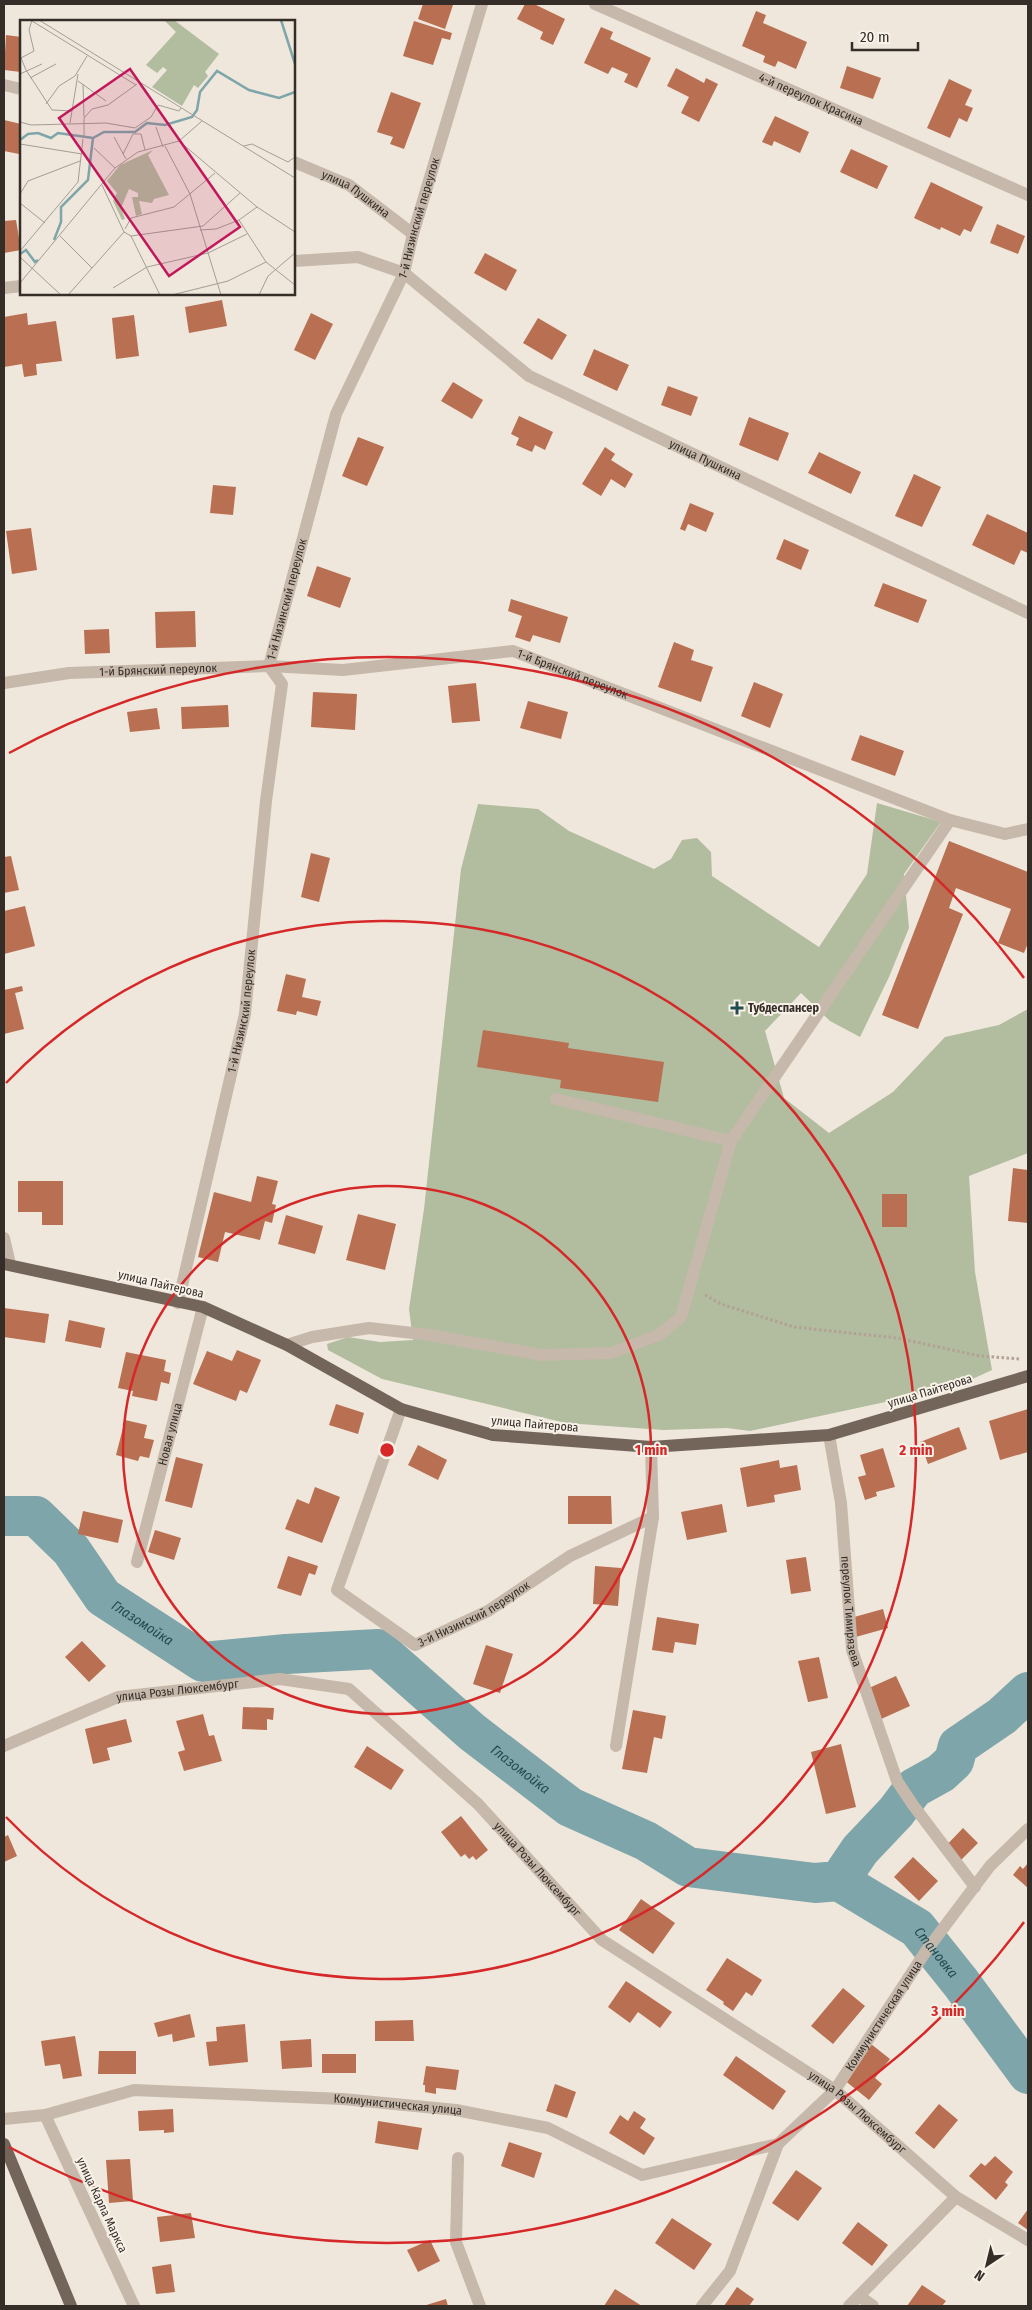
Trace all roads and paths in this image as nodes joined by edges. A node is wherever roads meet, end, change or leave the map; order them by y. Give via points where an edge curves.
1 (482, 4) edge
2 (595, 4) edge
3 (4, 85) edge
4 (20, 89) edge
5 (295, 162) edge
6 (1028, 195) edge
7 (413, 234) junction
8 (295, 261) edge
9 (404, 273) junction
10 (20, 286) edge
11 (4, 288) edge
12 (1028, 613) edge
13 (269, 666) junction
14 (4, 683) edge
15 (950, 820) junction
16 (1028, 829) edge
17 (556, 1099) dead end
18 (731, 1141) junction
19 (4, 1238) edge
20 (7, 1264) edge
21 (690, 1288) junction
22 (178, 1303) junction
23 (203, 1307) junction
24 (287, 1345) junction
25 (1028, 1360) edge
26 (1028, 1376) edge
27 (401, 1409) junction
28 (829, 1435) junction
29 (651, 1447) junction
30 (653, 1517) junction
31 (138, 1562) dead end
32 (4, 1746) edge
33 (616, 1746) dead end
34 (1028, 1829) edge
35 (975, 1887) junction
36 (835, 2090) junction
37 (45, 2114) junction
38 (4, 2119) edge
39 (4, 2144) edge
40 (778, 2144) junction
41 (458, 2158) dead end
42 (956, 2197) junction
43 (1028, 2240) edge
44 (859, 2296) junction
45 (71, 2306) edge
46 (134, 2306) edge
47 (480, 2306) edge
48 (702, 2306) edge
49 (849, 2306) edge
50 (873, 2306) edge

1 - 7 street, 1-й Низинский переулок
2 - 6 street, 4-й переулок Красина
3 - 4 street
5 - 7 street, улица Пушкина via 349,185
7 - 9 street, 1-й Низинский переулок
8 - 9 street via 358,257
9 - 12 street, улица Пушкина via 529,376
9 - 13 street, 1-й Низинский переулок via 336,414
10 - 11 street
13 - 14 street, 1-й Брянский переулок via 69,673
13 - 15 street, 1-й Брянский переулок via 344,670 513,651
13 - 22 street, 1-й Низинский переулок via 282,684 266,801 245,1014
15 - 16 street, 1-й Брянский переулок via 1005,834
15 - 18 street
17 - 18 street
18 - 21 street
19 - 20 street
20 - 22 main road, улица Пайтерова
21 - 24 street via 681,1317 660,1335 611,1354 542,1355 369,1328 312,1337
21 - 25 path via 721,1304 794,1327 897,1338 980,1356
22 - 23 main road, улица Пайтерова
23 - 24 main road, улица Пайтерова
23 - 31 street, Новая улица
24 - 27 main road, улица Пайтерова
26 - 28 main road, улица Пайтерова
27 - 29 main road, улица Пайтерова via 493,1435
27 - 30 street, 3-й Низинский переулок via 337,1590 415,1646 488,1611 570,1556
28 - 29 main road, улица Пайтерова
28 - 35 street, переулок Тимирязева via 841,1503 852,1650 897,1781
29 - 30 street
30 - 33 street
32 - 36 street, улица Розы Люксембург via 118,1697 280,1679 349,1689 478,1804 602,1940
34 - 35 street, Коммунистическая улица via 990,1866
35 - 36 street, Коммунистическая улица via 930,1947
36 - 40 street, Коммунистическая улица
36 - 42 street, улица Розы Люксембург
37 - 38 street, Коммунистическая улица
37 - 40 street, Коммунистическая улица via 134,2090 343,2099 456,2110 548,2128 642,2175
37 - 46 street, улица Карла Маркса
39 - 45 main road
40 - 48 street, Коммунистическая улица via 730,2270
41 - 47 street via 456,2242
42 - 43 street, улица Розы Люксембург
42 - 44 street
44 - 49 street
44 - 50 street

